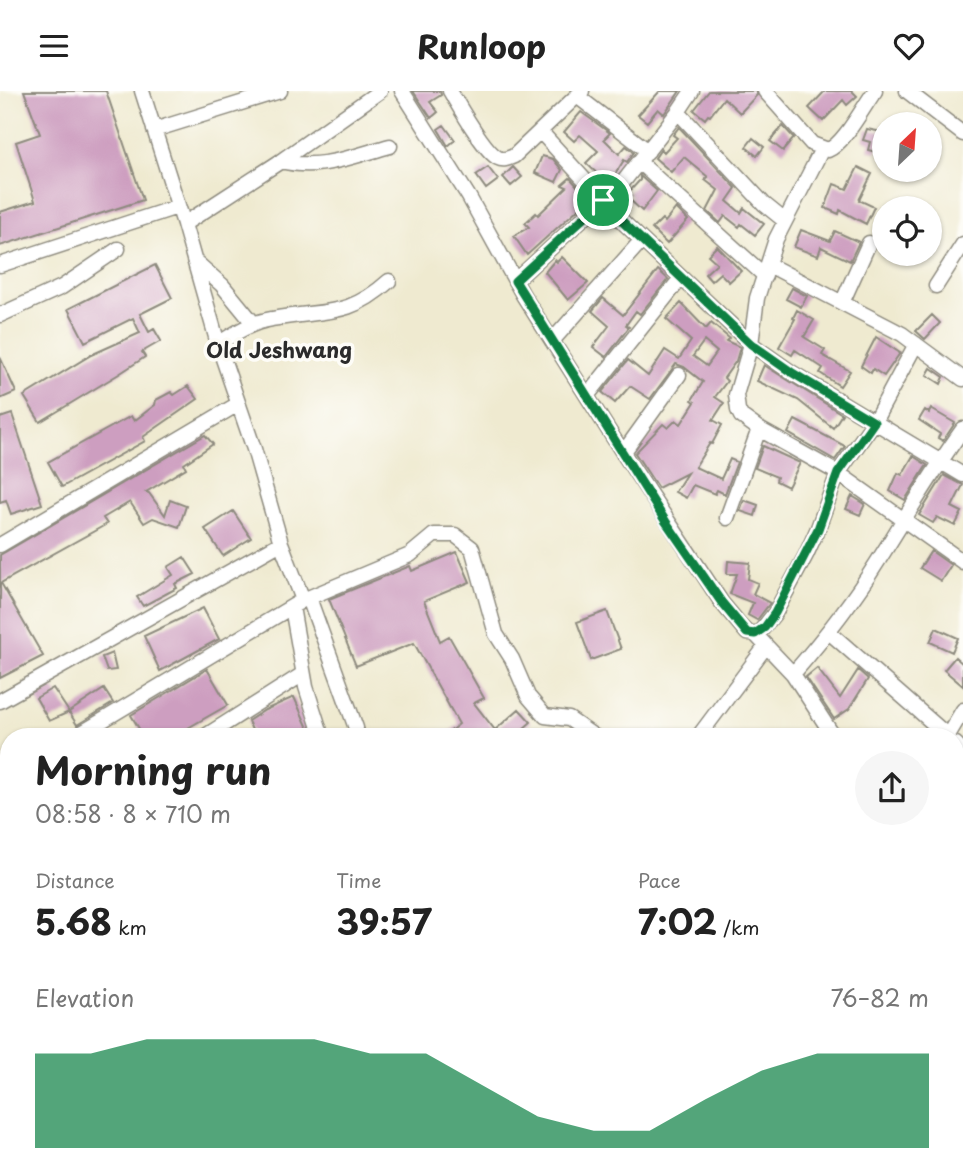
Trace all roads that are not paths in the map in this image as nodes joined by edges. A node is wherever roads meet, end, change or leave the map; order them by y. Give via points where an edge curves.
1 (142, 91) edge
2 (280, 91) edge
3 (380, 91) edge
4 (402, 91) edge
5 (450, 91) edge
6 (692, 91) edge
7 (765, 91) edge
8 (875, 91) edge
9 (907, 91) edge
10 (580, 93) edge
11 (678, 112) junction
12 (154, 130) junction
13 (540, 131) junction
14 (963, 134) edge
15 (390, 146) dead end
16 (822, 149) junction
17 (643, 157) junction
18 (281, 161) junction
19 (605, 202) junction
20 (177, 207) junction
21 (785, 221) junction
22 (184, 224) junction
23 (642, 240) junction
24 (869, 243) dead end
25 (963, 244) edge
26 (118, 249) dead end
27 (195, 261) junction
28 (0, 265) edge
29 (767, 270) junction
30 (681, 278) junction
31 (389, 281) dead end
32 (515, 281) junction
33 (936, 286) dead end
34 (842, 303) junction
35 (0, 315) edge
36 (254, 324) junction
37 (552, 341) junction
38 (218, 344) junction
39 (751, 344) junction
40 (916, 344) junction
41 (679, 375) dead end
42 (963, 379) edge
43 (587, 396) junction
44 (237, 404) junction
45 (874, 422) junction
46 (759, 429) junction
47 (963, 429) edge
48 (623, 453) junction
49 (940, 461) junction
50 (838, 473) junction
51 (963, 475) edge
52 (727, 518) dead end
53 (902, 521) junction
54 (281, 543) junction
55 (0, 545) edge
56 (963, 562) edge
57 (301, 602) junction
58 (829, 632) junction
59 (755, 634) junction
60 (766, 646) junction
61 (303, 674) junction
62 (793, 674) junction
63 (0, 701) edge
64 (963, 710) edge
65 (90, 728) edge
66 (218, 728) edge
67 (319, 728) edge
68 (356, 728) dead end
69 (582, 728) edge
70 (705, 728) edge
71 (828, 728) edge
72 (939, 728) edge
73 (955, 728) edge

1 - 12 street
2 - 12 street
3 - 18 street
4 - 32 street
5 - 13 street via 497,158 514,156
6 - 11 street
7 - 16 street via 812,144
8 - 16 street via 843,139
9 - 14 street
10 - 13 street
10 - 17 street
11 - 17 street
11 - 21 street
12 - 20 street
13 - 19 street
15 - 18 street via 330,164
16 - 21 street
17 - 19 street
17 - 29 street
18 - 22 street
19 - 23 street
19 - 32 street
20 - 22 street
20 - 28 street
21 - 29 street
22 - 27 street
23 - 30 street
23 - 37 street
24 - 34 street
25 - 33 street
26 - 35 street via 62,287
27 - 36 street
27 - 38 street
29 - 34 street
29 - 39 street via 757,298
30 - 39 street
30 - 43 street
31 - 36 street via 349,308
32 - 37 street
34 - 40 street
36 - 38 street
37 - 43 street
38 - 44 street
39 - 45 street
39 - 46 street via 736,395 741,416
40 - 42 street
40 - 45 street
41 - 48 street
43 - 48 street
44 - 54 street
44 - 55 street
45 - 49 street
45 - 50 street
46 - 50 street
46 - 52 street
47 - 49 street
48 - 59 street via 722,603 747,633
49 - 51 street
49 - 53 street
50 - 53 street
50 - 59 street via 806,555 775,613
53 - 56 street
53 - 58 street
54 - 57 street
54 - 63 street
57 - 61 street
57 - 65 street
57 - 68 street
57 - 69 street via 410,555 435,535 455,535 472,548 496,634 527,696 545,716 569,719
58 - 62 street
58 - 72 street
59 - 60 street
60 - 62 street
60 - 70 street
61 - 66 street
61 - 67 street
62 - 71 street
64 - 73 street

